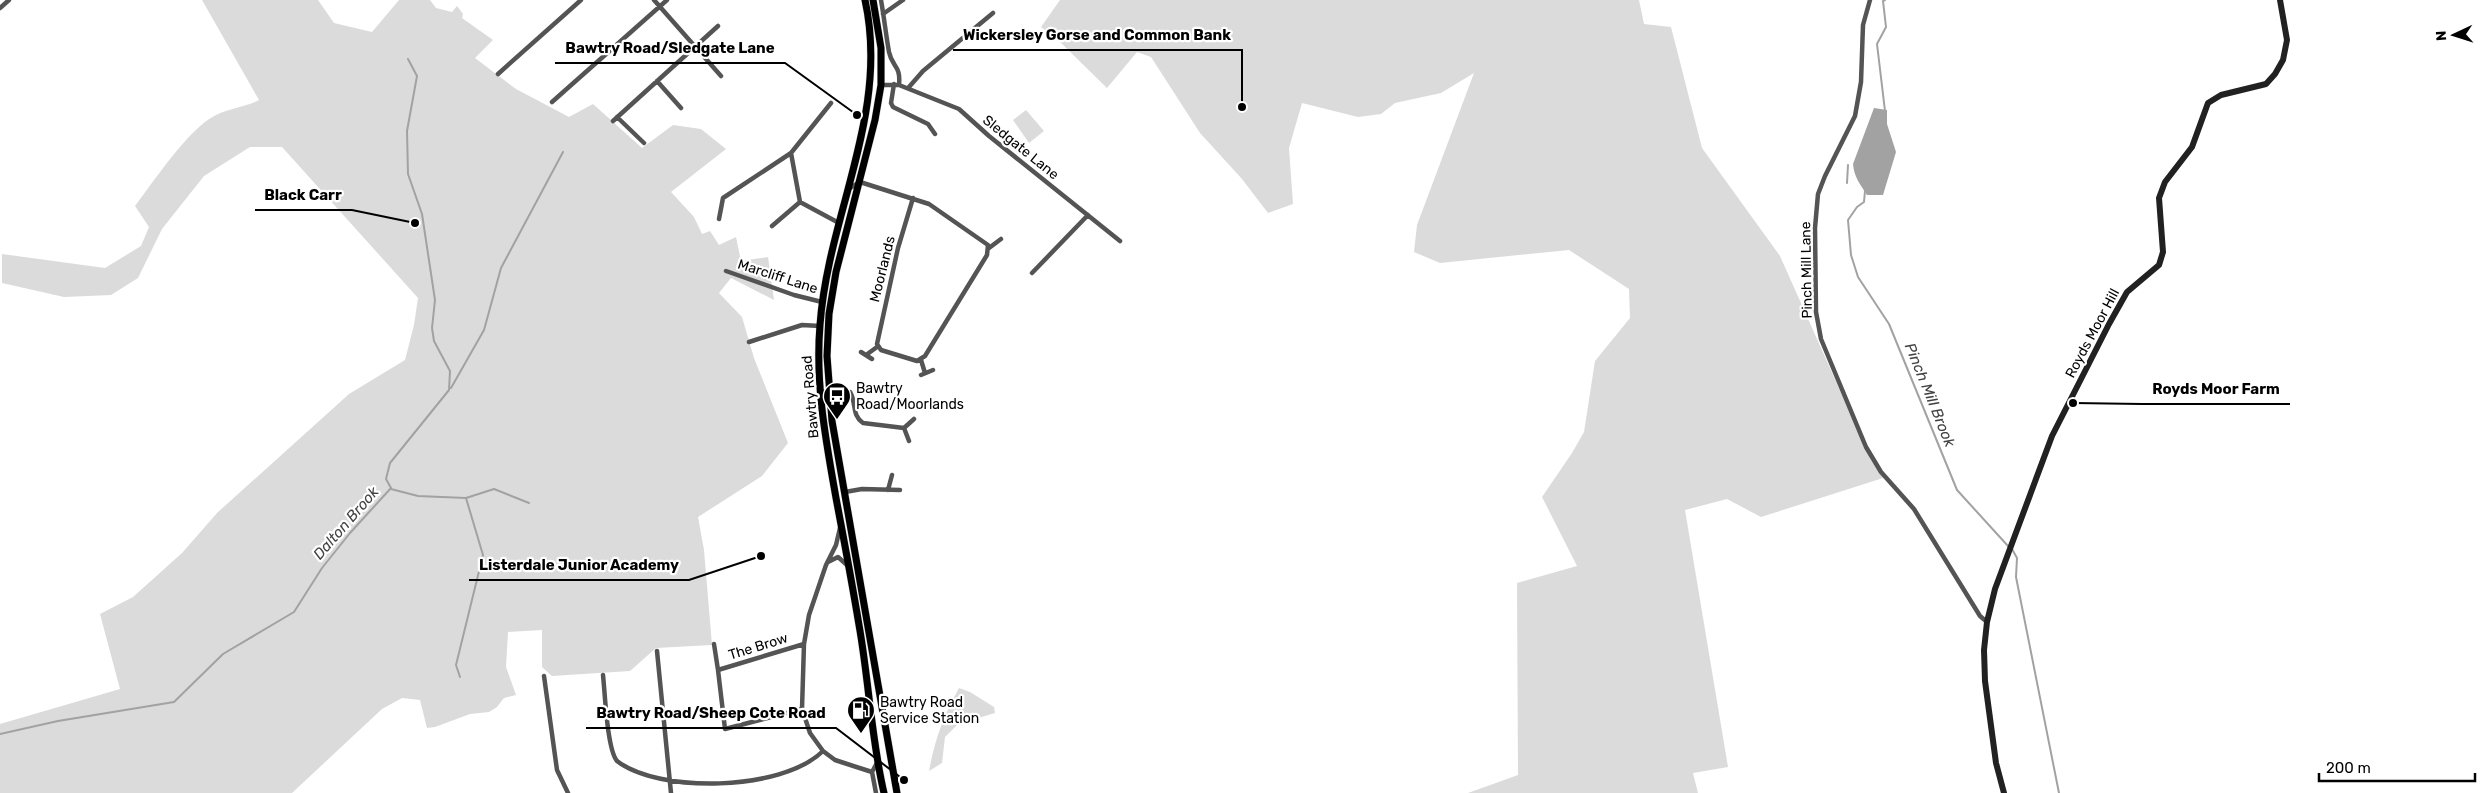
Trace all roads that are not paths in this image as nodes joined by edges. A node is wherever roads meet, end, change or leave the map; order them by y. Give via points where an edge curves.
1 (9, 0) edge
2 (582, 0) edge
3 (654, 0) edge
4 (667, 0) edge
5 (865, 0) edge
6 (873, 0) edge
7 (881, 0) edge
8 (903, 0) edge
9 (1870, 0) edge
10 (2280, 0) edge
11 (660, 7) junction
12 (0, 8) edge
13 (993, 13) dead end
14 (883, 14) junction
15 (718, 26) dead end
16 (695, 47) junction
17 (498, 74) dead end
18 (721, 76) dead end
19 (657, 81) junction
20 (881, 84) junction
21 (896, 85) junction
22 (909, 87) junction
23 (552, 102) dead end
24 (831, 103) dead end
25 (681, 108) dead end
26 (617, 117) junction
27 (613, 121) dead end
28 (934, 134) dead end
29 (644, 143) dead end
30 (869, 145) junction
31 (792, 153) junction
32 (854, 165) junction
33 (860, 182) junction
34 (846, 196) junction
35 (914, 198) junction
36 (800, 202) junction
37 (1088, 215) junction
38 (719, 219) dead end
39 (839, 223) junction
40 (772, 226) dead end
41 (1001, 239) dead end
42 (1120, 241) dead end
43 (989, 248) junction
44 (726, 271) dead end
45 (1032, 272) dead end
46 (822, 302) junction
47 (820, 326) junction
48 (749, 342) dead end
49 (877, 347) junction
50 (872, 358) dead end
51 (921, 360) junction
52 (934, 370) dead end
53 (829, 391) junction
54 (820, 392) junction
55 (914, 418) dead end
56 (904, 428) junction
57 (909, 441) dead end
58 (892, 475) dead end
59 (888, 490) junction
60 (900, 490) dead end
61 (845, 492) junction
62 (841, 523) junction
63 (826, 565) junction
64 (849, 569) junction
65 (1987, 622) junction
66 (714, 644) dead end
67 (804, 644) junction
68 (657, 651) dead end
69 (718, 670) junction
70 (603, 675) dead end
71 (544, 676) dead end
72 (802, 709) junction
73 (725, 729) junction
74 (717, 732) dead end
75 (824, 751) junction
76 (891, 755) junction
77 (878, 760) junction
78 (872, 772) junction
79 (638, 779) dead end
80 (665, 788) dead end
81 (730, 789) dead end
82 (679, 790) dead end
83 (672, 791) edge
84 (568, 793) edge
85 (876, 793) edge
86 (884, 793) edge
87 (897, 793) edge
88 (2004, 793) edge

1 - 12 street
2 - 17 street
3 - 11 street
4 - 11 street
5 - 32 main road, Bawtry Road via 872,47 871,83
6 - 20 main road, Bawtry Road via 881,48
7 - 14 street
8 - 14 street
9 - 65 street, Pinch Mill Lane via 1864,25 1861,82 1855,116 1818,194 1816,312 1821,339 1866,447 1882,472 1914,509 1980,616
10 - 65 main road, Royds Moor Hill via 2287,44 2283,60 2275,74 2261,86 2221,95 2208,104 2192,147 2162,188 2159,212 2163,252 2159,265 2127,292 2052,436 1995,589
11 - 16 street
11 - 23 street
13 - 22 street via 923,71
14 - 21 street via 889,54 899,70
15 - 16 street
16 - 18 street
16 - 19 street
19 - 25 street
19 - 26 street
20 - 21 street
20 - 30 main road, Bawtry Road
21 - 22 street, Sledgate Lane
21 - 28 street via 891,103 893,107 928,124
22 - 37 street, Sledgate Lane via 959,109
24 - 31 street
26 - 27 street
26 - 29 street
30 - 32 main road via 860,164
30 - 33 main road, Bawtry Road
31 - 36 street
31 - 38 street via 722,198
32 - 34 main road, Bawtry Road
33 - 34 street via 853,185
33 - 35 street
33 - 53 main road, Bawtry Road via 836,272 829,314
34 - 39 main road, Bawtry Road
35 - 43 street via 929,204
35 - 49 street, Moorlands via 892,273
36 - 39 street
36 - 40 street
37 - 42 street, Sledgate Lane
37 - 45 street
39 - 46 main road, Bawtry Road
41 - 43 street
43 - 51 street
44 - 46 street, Marcliff Lane
46 - 47 main road, Bawtry Road
47 - 48 street via 802,325
47 - 54 main road, Bawtry Road
49 - 50 street via 864,353
49 - 51 street
51 - 52 street via 923,374
53 - 54 street
53 - 56 street via 850,392 854,399 854,414 863,423
53 - 61 main road, Bawtry Road
54 - 62 main road, Bawtry Road
55 - 56 street
56 - 57 street
58 - 59 street
59 - 60 street
59 - 61 street
61 - 76 main road, Bawtry Road
62 - 63 street via 836,545
62 - 64 main road, Bawtry Road
63 - 64 street via 838,557 846,562
63 - 67 street via 808,615
64 - 77 main road, Bawtry Road
65 - 88 main road, Royds Moor Hill via 1985,681 1996,763
66 - 69 street, The Brow
67 - 69 street, The Brow
67 - 72 street
68 - 83 street
69 - 73 street, The Brow
70 - 79 street via 616,760
71 - 84 street via 557,770
72 - 73 street
72 - 75 street via 810,733
73 - 74 street
75 - 78 street via 835,760
75 - 81 street via 813,761 791,772 756,785
76 - 77 main road via 882,753
76 - 87 main road, Bawtry Road
77 - 78 street
77 - 86 main road, Bawtry Road
78 - 85 street
80 - 83 street
82 - 83 street

